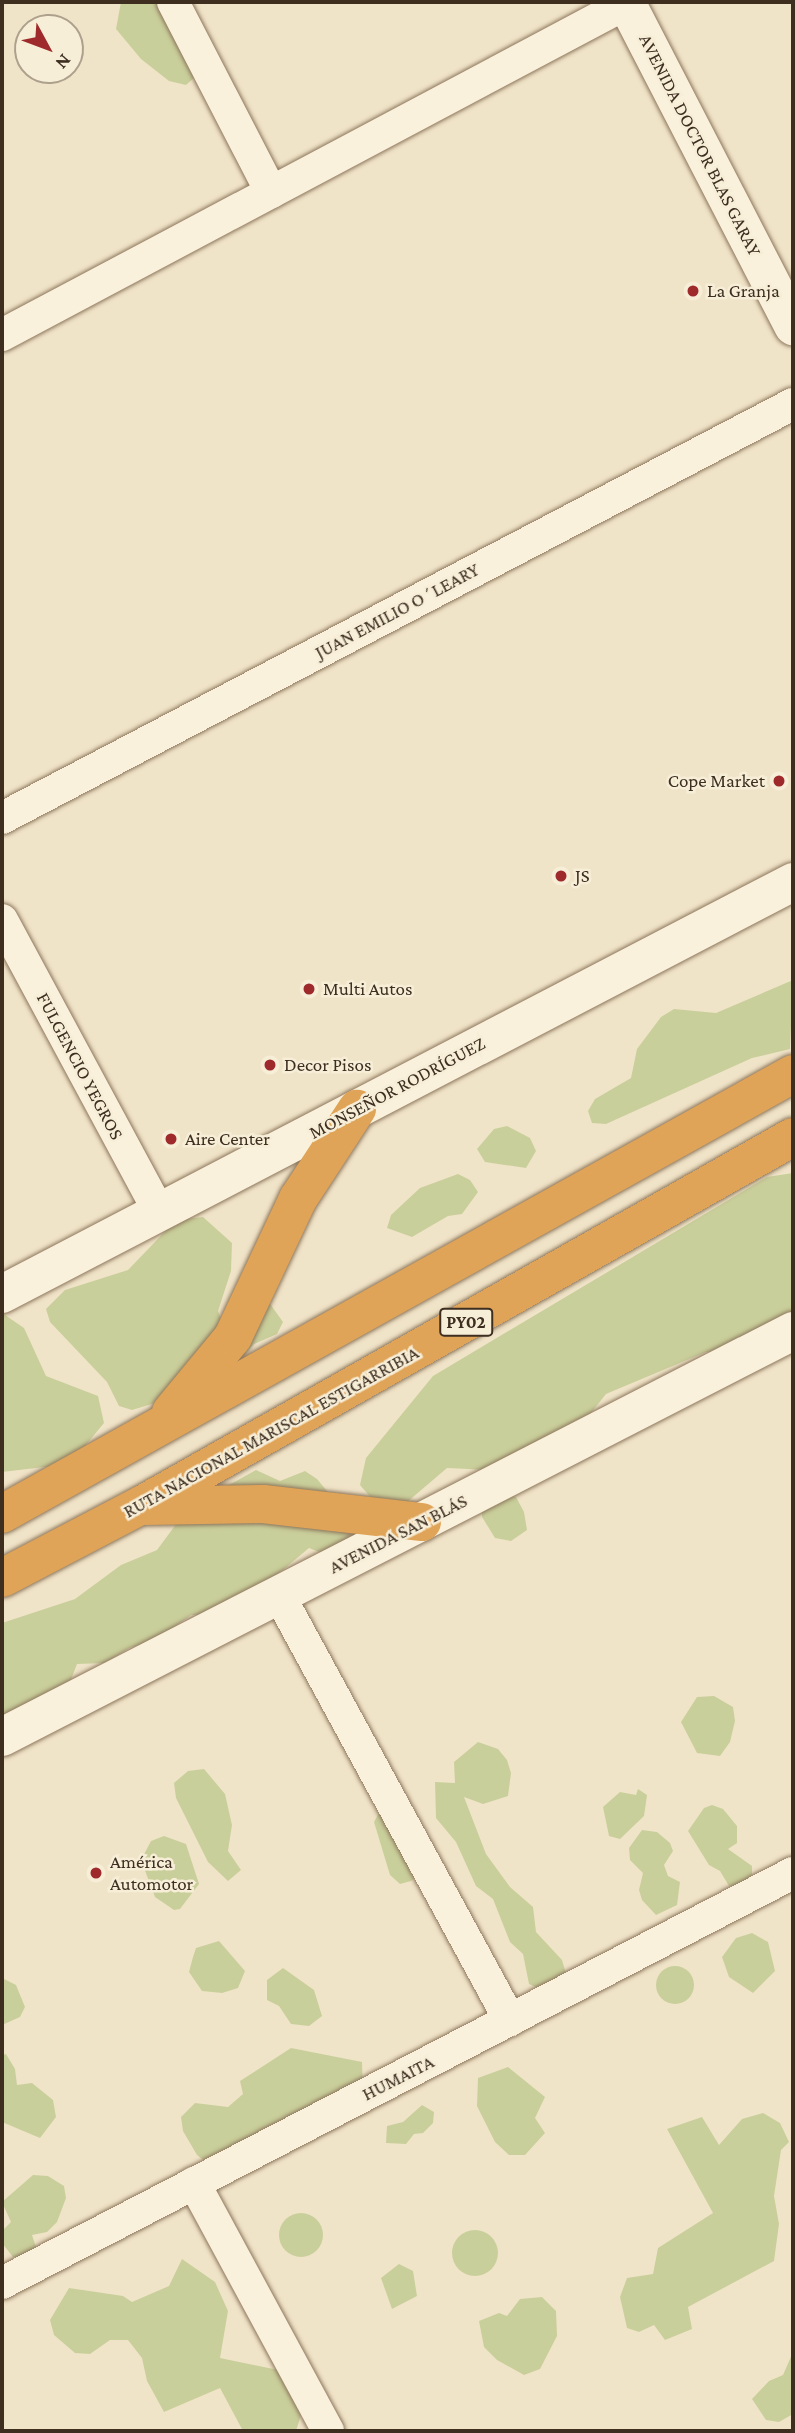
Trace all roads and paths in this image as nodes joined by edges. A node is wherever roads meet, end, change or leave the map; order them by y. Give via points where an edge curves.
1 (173, 2) edge
2 (627, 2) edge
3 (271, 192) junction
4 (793, 326) edge
5 (2, 335) edge
6 (793, 404) edge
7 (2, 818) edge
8 (793, 882) edge
9 (2, 920) edge
10 (793, 1074) edge
11 (357, 1109) junction
12 (793, 1137) edge
13 (159, 1212) junction
14 (2, 1294) edge
15 (793, 1331) edge
16 (148, 1435) junction
17 (140, 1506) junction
18 (2, 1514) edge
19 (422, 1522) junction
20 (2, 1578) edge
21 (279, 1595) junction
22 (2, 1737) edge
23 (793, 1873) edge
24 (510, 2020) junction
25 (194, 2183) junction
26 (2, 2283) edge
27 (328, 2431) edge

1 - 3 street
2 - 3 street
2 - 4 street, AVENIDA DOCTOR BLAS GARAY
3 - 5 street
6 - 7 street, JUAN EMILIO O´LEARY
8 - 11 street, MONSEÑOR RODRÍGUEZ
9 - 13 street, FULGENCIO YEGROS
10 - 16 highway
11 - 13 street, MONSEÑOR RODRÍGUEZ
11 - 16 highway via 298,1199 233,1337 192,1391
12 - 17 highway, RUTA NACIONAL MARISCAL ESTIGARRIBIA / PY02
13 - 14 street, MONSEÑOR RODRÍGUEZ
15 - 19 street, AVENIDA SAN BLÁS
16 - 18 highway
17 - 19 highway via 263,1504
17 - 20 highway, RUTA NACIONAL MARISCAL ESTIGARRIBIA / PY02
19 - 21 street, AVENIDA SAN BLÁS
21 - 22 street, AVENIDA SAN BLÁS
21 - 24 street
23 - 24 street, HUMAITA
24 - 25 street, HUMAITA
25 - 26 street, HUMAITA
25 - 27 street

